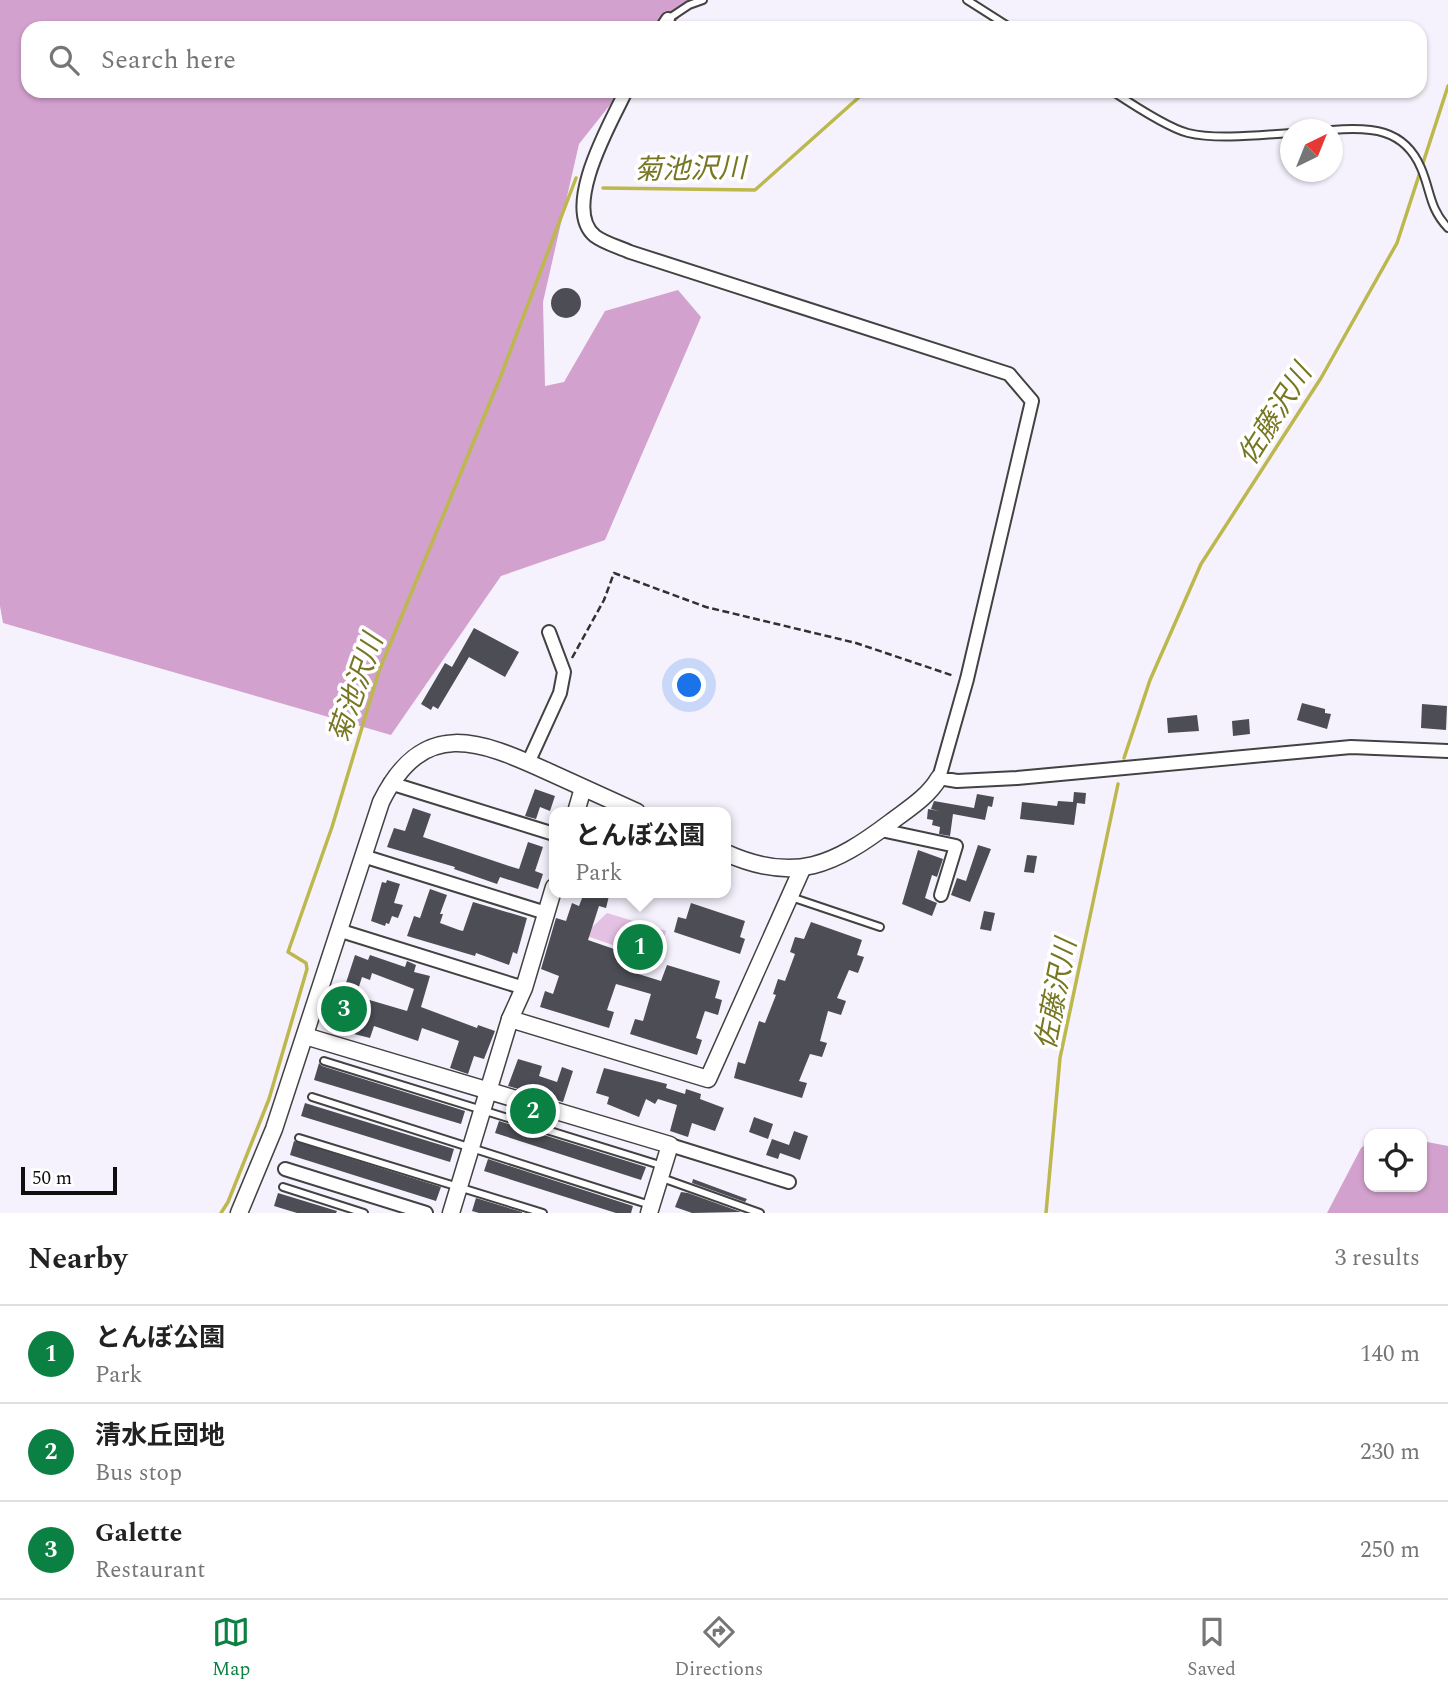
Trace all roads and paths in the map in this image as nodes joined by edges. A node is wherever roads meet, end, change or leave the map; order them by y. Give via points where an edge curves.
1 (703, 0) edge
2 (967, 0) edge
3 (669, 21) edge
4 (1000, 21) edge
5 (623, 98) edge
6 (1123, 98) edge
7 (1343, 129) edge
8 (1280, 134) edge
9 (1448, 228) edge
10 (549, 632) dead end
11 (564, 672) junction
12 (967, 679) junction
13 (1448, 751) edge
14 (528, 763) junction
15 (939, 778) junction
16 (390, 783) junction
17 (583, 788) junction
18 (577, 807) edge
19 (626, 807) edge
20 (881, 830) junction
21 (549, 832) edge
22 (731, 855) edge
23 (363, 856) junction
24 (802, 869) junction
25 (941, 895) dead end
26 (789, 897) junction
27 (551, 898) edge
28 (546, 913) junction
29 (880, 927) dead end
30 (338, 930) junction
31 (524, 988) junction
32 (510, 1019) junction
33 (305, 1036) junction
34 (324, 1061) dead end
35 (488, 1090) junction
36 (312, 1097) dead end
37 (482, 1110) junction
38 (299, 1138) dead end
39 (670, 1145) junction
40 (471, 1147) junction
41 (285, 1169) dead end
42 (662, 1172) junction
43 (789, 1182) dead end
44 (283, 1187) dead end
45 (459, 1187) junction
46 (650, 1209) edge
47 (239, 1213) edge
48 (364, 1213) edge
49 (426, 1213) edge
50 (451, 1213) edge
51 (543, 1213) edge
52 (760, 1213) edge

1 - 3 lane
2 - 4 lane
5 - 12 street via 586,185 582,209 595,236 629,252 1009,374 1032,401
6 - 8 lane via 1187,133
7 - 9 lane via 1384,131 1407,146 1421,168 1431,204
10 - 11 street
11 - 12 path via 614,573 706,607 856,643
11 - 14 street via 560,694
12 - 15 street
13 - 15 street via 1351,747 1017,778
14 - 16 street via 479,744 447,743 408,762
14 - 17 street
15 - 20 street via 932,789
16 - 21 street
16 - 23 street
17 - 18 street
17 - 19 street
20 - 24 street via 840,857
20 - 25 street via 956,846
22 - 24 street via 776,868
23 - 28 street
23 - 30 street
24 - 26 street
26 - 29 lane
26 - 32 street via 708,1079
27 - 28 street
28 - 31 street
30 - 31 street
30 - 33 street
31 - 32 street
32 - 35 street
33 - 35 street
33 - 47 street
34 - 37 lane
35 - 37 street
35 - 39 street
36 - 40 lane
37 - 40 street
37 - 42 lane
38 - 45 lane
39 - 42 street
39 - 43 street
40 - 45 street
40 - 46 lane
41 - 49 street
42 - 46 street
42 - 52 lane
44 - 48 lane
45 - 50 street
45 - 51 lane

